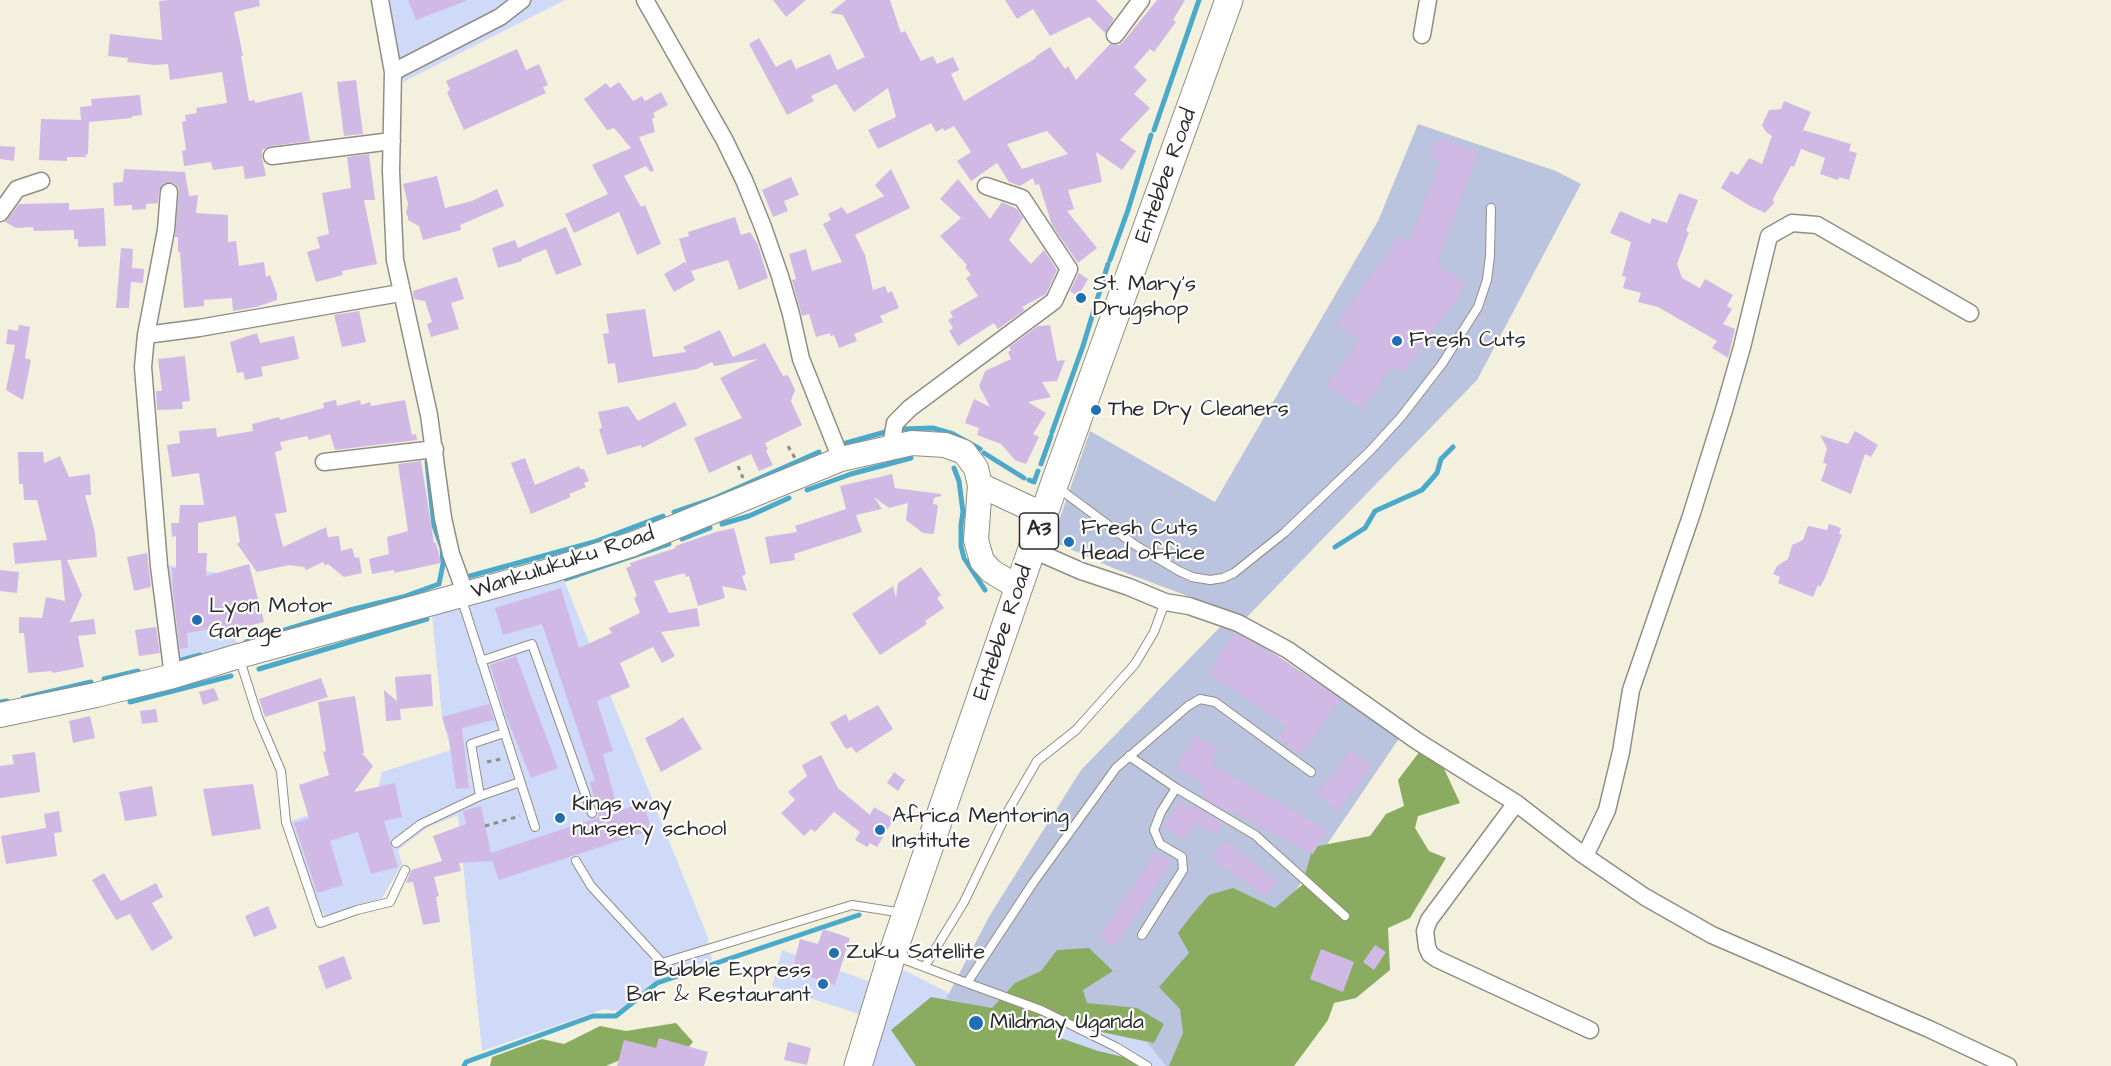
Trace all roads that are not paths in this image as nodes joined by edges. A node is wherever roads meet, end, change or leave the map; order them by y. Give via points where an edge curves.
1 (380, 0) edge
2 (522, 0) edge
3 (645, 0) edge
4 (1141, 0) edge
5 (1229, 0) edge
6 (1428, 0) edge
7 (1115, 35) dead end
8 (1422, 35) dead end
9 (393, 72) junction
10 (392, 141) junction
11 (272, 156) dead end
12 (41, 181) dead end
13 (986, 186) dead end
14 (169, 192) dead end
15 (1491, 208) dead end
16 (0, 213) edge
17 (400, 293) junction
18 (1970, 313) dead end
19 (146, 334) junction
20 (891, 446) junction
21 (435, 449) junction
22 (841, 459) junction
23 (324, 462) dead end
24 (1054, 485) junction
25 (979, 492) junction
26 (1044, 515) junction
27 (1033, 550) junction
28 (1020, 588) junction
29 (463, 596) junction
30 (1165, 602) junction
31 (239, 656) junction
32 (481, 661) junction
33 (173, 676) junction
34 (0, 715) edge
35 (504, 733) junction
36 (1129, 756) junction
37 (1311, 772) dead end
38 (520, 782) junction
39 (1176, 788) junction
40 (480, 796) junction
41 (1516, 803) junction
42 (592, 813) dead end
43 (535, 828) dead end
44 (396, 843) dead end
45 (1585, 856) junction
46 (576, 861) dead end
47 (405, 870) dead end
48 (906, 913) junction
49 (1345, 916) dead end
50 (1142, 935) dead end
51 (892, 955) junction
52 (925, 966) junction
53 (967, 983) junction
54 (1590, 1030) dead end
55 (858, 1066) edge
56 (1147, 1066) edge
57 (2008, 1066) edge

1 - 9 street
2 - 9 street via 500,17
3 - 22 street via 744,180 780,276 801,359
4 - 7 street
5 - 24 main road, Entebbe Road / A3
6 - 8 street
9 - 10 street
10 - 11 street
10 - 17 street via 395,260
12 - 16 street via 17,189
13 - 20 street via 1022,198 1069,269 1054,302 910,408 895,423
14 - 19 street via 166,230
15 - 24 lane via 1487,280 1478,307 1442,364 1370,451 1284,533 1234,573 1210,580 1179,571 1135,545
17 - 19 street
17 - 21 street
18 - 45 street via 1817,225 1792,223 1769,236 1724,410 1631,690 1607,810
19 - 33 street via 145,399
20 - 22 main road, Wankulukuku Road
20 - 25 main road, Wankulukuku Road via 930,444 964,452 976,468
21 - 23 street
21 - 29 street via 445,527
22 - 29 main road, Wankulukuku Road via 633,544
24 - 26 main road, Entebbe Road / A3
25 - 26 main road
25 - 28 main road, Wankulukuku Road via 976,540 982,561
26 - 27 main road, Entebbe Road / A3
27 - 28 main road, Entebbe Road / A3
27 - 30 street
28 - 48 main road, Entebbe Road / A3
29 - 31 main road, Wankulukuku Road
29 - 32 lane
30 - 41 street via 1238,623 1288,650 1417,741
30 - 52 lane via 1154,632 1135,664 1076,730 1037,761 964,902
31 - 33 main road, Wankulukuku Road
31 - 47 lane via 258,717 281,771 286,822 320,923 390,902
32 - 35 lane
32 - 42 lane via 532,644
33 - 34 main road, Wankulukuku Road
35 - 38 lane
35 - 40 lane via 471,744
36 - 37 lane via 1200,699 1215,702
36 - 39 lane
36 - 53 lane via 1116,768 1033,883
38 - 40 lane
38 - 43 lane
39 - 49 lane via 1255,835
39 - 50 lane via 1154,830 1160,844 1182,857 1183,870
40 - 44 lane via 421,824
41 - 45 street
41 - 54 street via 1429,920 1425,930 1427,947 1437,959
45 - 57 street via 1645,897 1712,935
46 - 48 lane via 591,886 662,963 852,905
48 - 51 main road, Entebbe Road / A3
51 - 52 lane
51 - 55 main road, Entebbe Road / A3
52 - 53 lane
53 - 56 lane via 1041,1010

